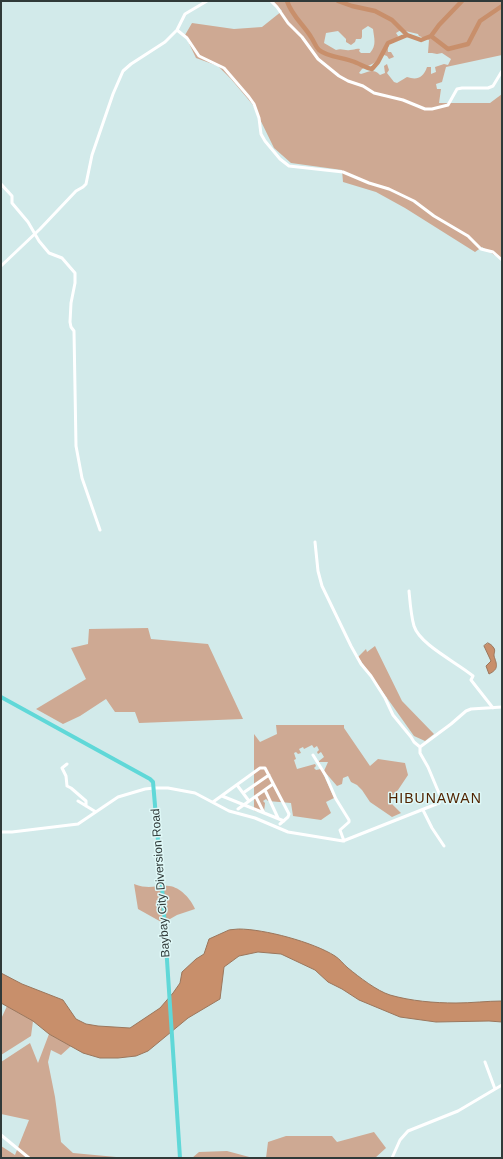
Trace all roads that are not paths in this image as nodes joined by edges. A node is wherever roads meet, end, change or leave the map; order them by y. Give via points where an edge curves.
1 (207, 1) edge
2 (271, 1) edge
3 (177, 30) junction
4 (502, 71) edge
5 (1, 184) edge
6 (34, 234) junction
7 (502, 260) edge
8 (1, 266) edge
9 (100, 530) dead end
10 (315, 542) dead end
11 (409, 591) dead end
12 (1, 697) edge
13 (502, 706) edge
14 (492, 708) junction
15 (420, 747) junction
16 (313, 755) dead end
17 (67, 764) dead end
18 (269, 776) junction
19 (273, 784) junction
20 (237, 785) junction
21 (154, 788) junction
22 (265, 790) junction
23 (243, 793) junction
24 (222, 796) junction
25 (256, 797) junction
26 (78, 801) dead end
27 (249, 801) junction
28 (213, 802) junction
29 (244, 804) junction
30 (86, 806) junction
31 (238, 809) dead end
32 (423, 810) junction
33 (96, 812) junction
34 (264, 812) junction
35 (278, 818) junction
36 (284, 821) junction
37 (280, 824) dead end
38 (1, 832) edge
39 (344, 841) junction
40 (444, 846) dead end
41 (485, 1062) dead end
42 (502, 1085) edge
43 (495, 1089) junction
44 (1, 1135) edge
45 (30, 1158) edge
46 (180, 1158) edge
47 (392, 1158) edge

1 - 3 street via 185,14
2 - 4 street via 318,59 338,76 374,92 425,109 448,105 457,89 493,86
3 - 6 street via 165,42 123,71 92,155 86,184
3 - 7 street via 187,38 199,56 224,68 249,97 254,104 265,141 289,166 343,172 389,189 414,201 468,236 481,249 493,252
5 - 6 street via 12,196 12,203 28,222
6 - 8 street
6 - 9 street via 49,253 62,258 74,270 76,276 70,303 70,322 74,331 76,446 82,478
10 - 15 street via 322,586 350,646 385,698 393,715
11 - 14 street via 417,633 473,676 471,680
12 - 21 highway via 150,779
13 - 14 street
14 - 15 street via 466,711
15 - 32 street via 420,753 441,799 438,804
16 - 39 street via 349,820 340,830
17 - 30 street via 62,768 67,786 86,801
18 - 19 street
18 - 20 street via 265,768 260,768
18 - 23 street
19 - 22 street
19 - 36 street via 289,814
20 - 23 street
20 - 24 street
21 - 28 street via 195,793
21 - 33 street via 118,797
21 - 46 highway, Baybay City Diversion Road
22 - 25 street
22 - 35 street
23 - 27 street
24 - 28 street
24 - 29 street
25 - 27 street
25 - 34 street
26 - 30 street
27 - 29 street
28 - 39 street via 229,811 254,817 288,832
29 - 31 street
29 - 34 street
30 - 33 street
32 - 39 street
32 - 40 street
33 - 38 street via 77,825
34 - 35 street
35 - 36 street
36 - 37 street
41 - 43 street
42 - 43 street
43 - 47 street via 459,1110 407,1132 399,1140
44 - 45 street

